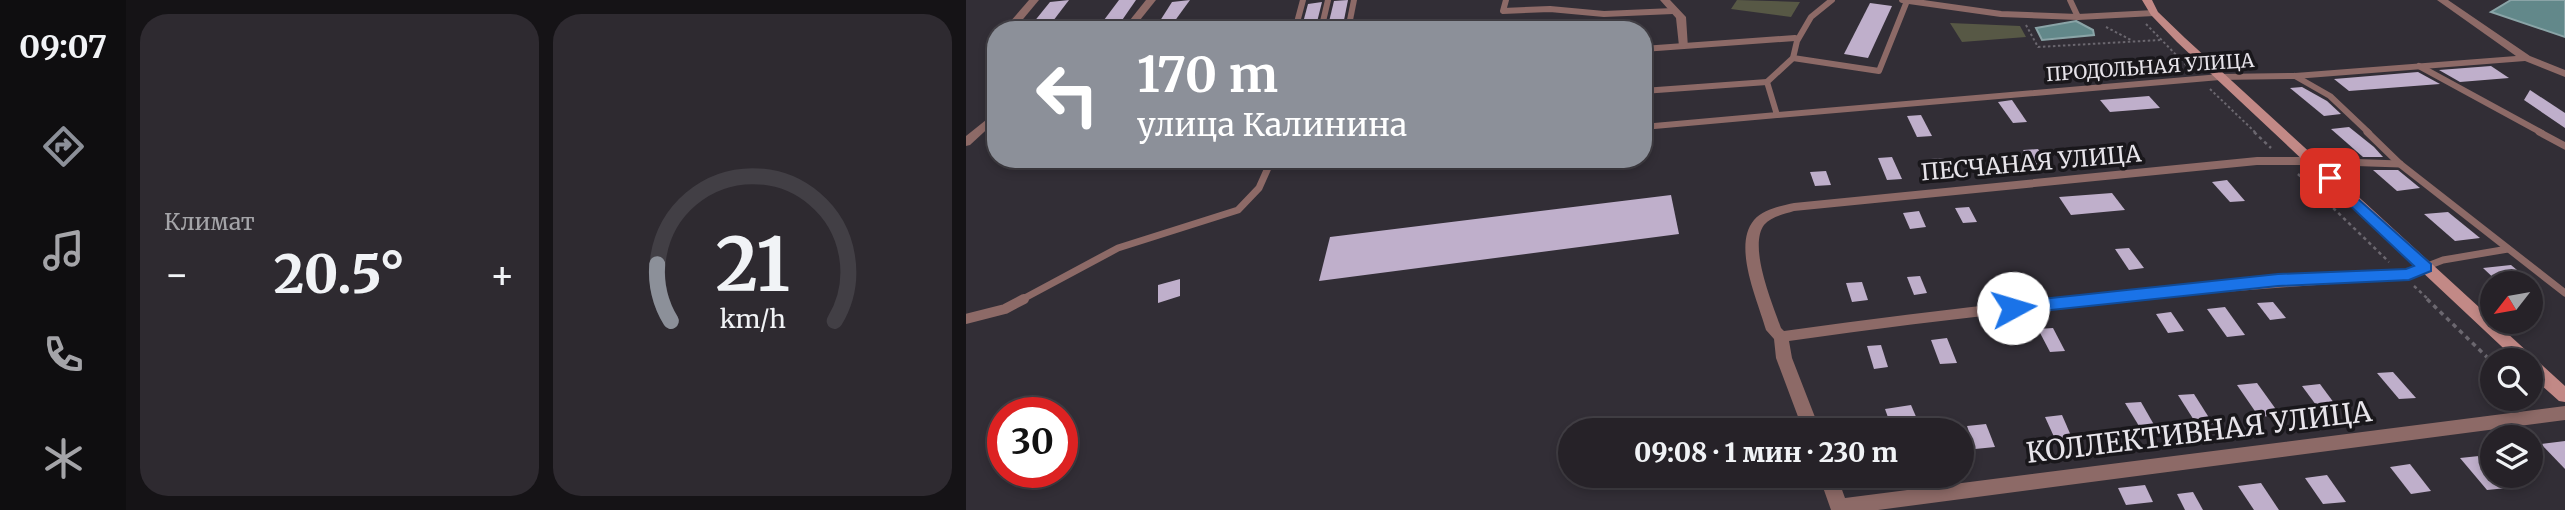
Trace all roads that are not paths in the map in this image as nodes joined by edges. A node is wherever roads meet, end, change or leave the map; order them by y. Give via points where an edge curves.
1 (1034, 0) edge
2 (1151, 0) edge
3 (1303, 0) edge
4 (1328, 0) edge
5 (1354, 0) edge
6 (1506, 0) edge
7 (1665, 0) edge
8 (1832, 0) edge
9 (1905, 0) edge
10 (2070, 0) edge
11 (2147, 0) edge
12 (2442, 0) edge
13 (1673, 11) junction
14 (2154, 13) junction
15 (2078, 17) junction
16 (1016, 21) edge
17 (1134, 21) edge
18 (1297, 21) edge
19 (1323, 21) edge
20 (1350, 21) edge
21 (1795, 38) junction
22 (1684, 46) junction
23 (1652, 48) edge
24 (1793, 58) junction
25 (2526, 58) junction
26 (2419, 66) junction
27 (2565, 74) edge
28 (2295, 76) junction
29 (2220, 77) junction
30 (1768, 82) junction
31 (1652, 90) edge
32 (1777, 116) junction
33 (987, 123) edge
34 (1652, 126) edge
35 (966, 142) edge
36 (2565, 146) edge
37 (2312, 161) junction
38 (2400, 164) junction
39 (1268, 168) edge
40 (2508, 249) junction
41 (2425, 267) junction
42 (2565, 293) edge
43 (966, 319) edge
44 (1782, 337) junction
45 (2513, 348) edge
46 (2543, 377) edge
47 (2565, 396) edge
48 (2565, 413) edge
49 (1806, 418) edge
50 (1831, 488) edge
51 (1836, 509) edge

1 - 16 street
2 - 17 street
3 - 18 lane
4 - 19 lane
5 - 20 lane
6 - 13 lane via 1503,11
7 - 13 street
8 - 21 lane
9 - 15 lane via 2026,16
9 - 24 lane via 1879,71
10 - 15 lane
11 - 14 main road
12 - 25 street
13 - 22 street via 1681,17
14 - 15 lane
14 - 29 main road
21 - 22 lane
21 - 24 lane
22 - 23 lane
24 - 30 lane
25 - 26 street, ПРОДОЛЬНАЯ УЛИЦА
25 - 27 street
26 - 28 street, ПРОДОЛЬНАЯ УЛИЦА
26 - 36 lane
28 - 29 street, ПРОДОЛЬНАЯ УЛИЦА
28 - 38 lane via 2330,96
29 - 32 street, ПРОДОЛЬНАЯ УЛИЦА
29 - 37 main road
30 - 31 lane
30 - 32 lane
32 - 34 lane
33 - 35 street
37 - 38 lane
37 - 41 main road
37 - 44 street, ПЕСЧАНАЯ УЛИЦА via 1794,207 1772,213 1758,223 1752,237 1753,259 1774,330
38 - 40 lane
39 - 43 lane via 1259,188 1238,210 1118,248 1005,309
40 - 41 lane
40 - 42 lane
41 - 44 street via 2402,275 2278,280 1880,322
41 - 45 main road
44 - 49 street via 1784,358
46 - 47 main road
48 - 51 street, КОЛЛЕКТИВНАЯ УЛИЦА
50 - 51 street, КОЛЛЕКТИВНАЯ УЛИЦА

